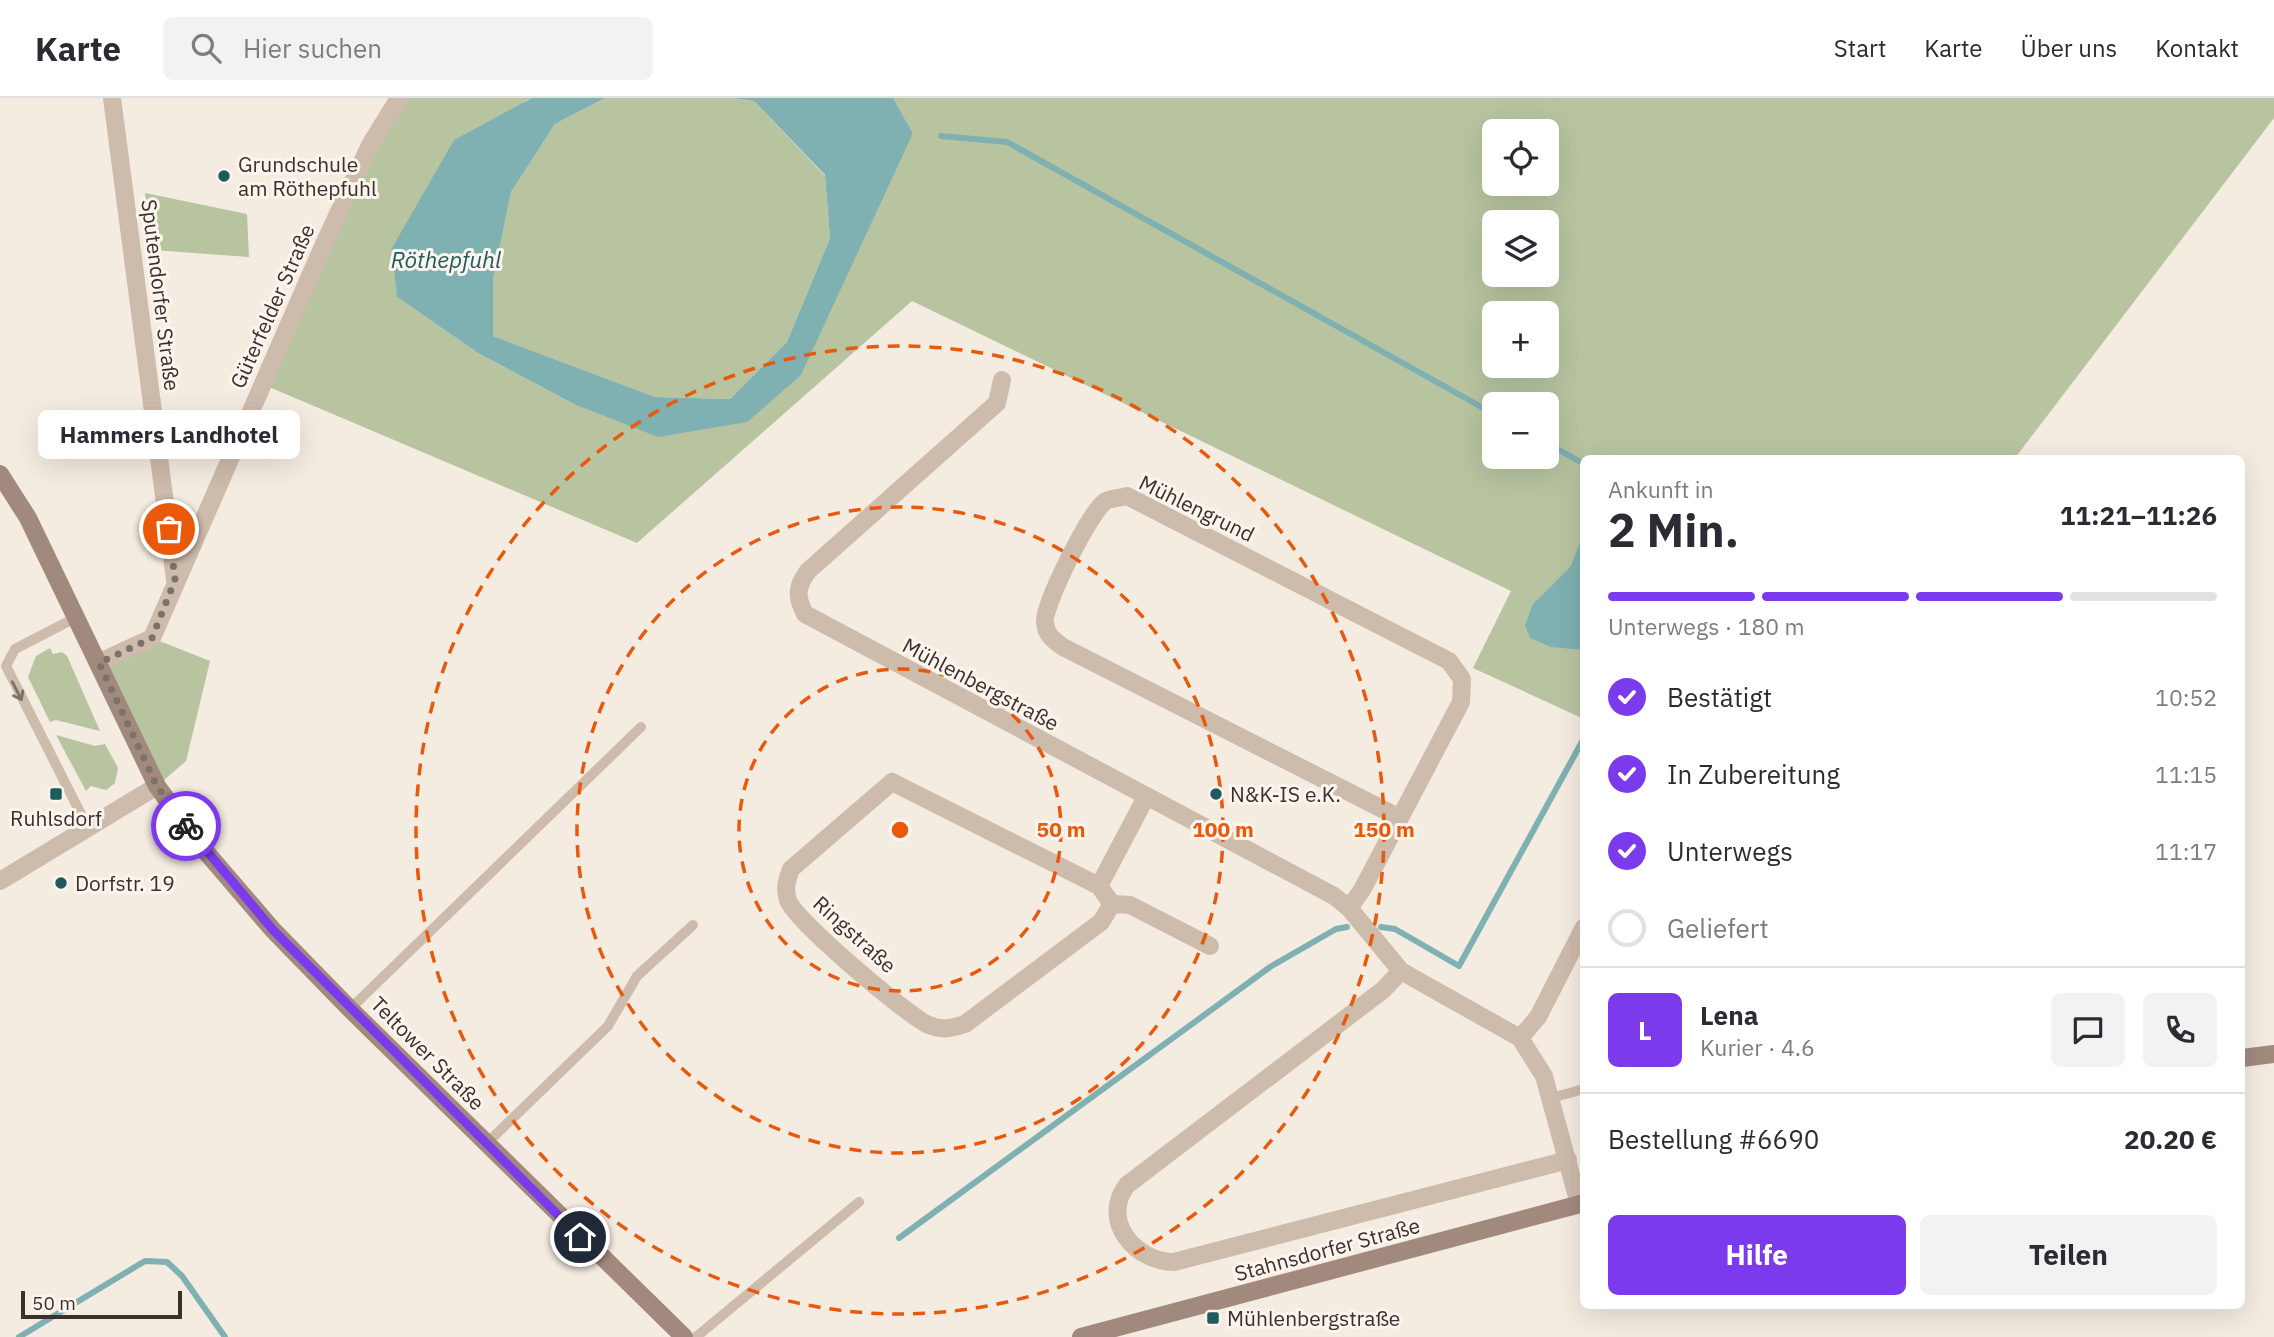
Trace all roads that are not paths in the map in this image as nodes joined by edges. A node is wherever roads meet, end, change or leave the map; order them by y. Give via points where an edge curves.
1 (112, 98) edge
2 (400, 98) edge
3 (1002, 380) dead end
4 (0, 474) edge
5 (175, 580) junction
6 (77, 617) junction
7 (99, 663) junction
8 (641, 727) dead end
9 (157, 786) junction
10 (1146, 797) junction
11 (1400, 818) junction
12 (87, 826) junction
13 (0, 881) edge
14 (1099, 886) junction
15 (1112, 904) junction
16 (1349, 908) junction
17 (693, 925) dead end
18 (1580, 935) edge
19 (1210, 946) dead end
20 (1401, 971) junction
21 (350, 1009) junction
22 (1520, 1038) junction
23 (2274, 1054) edge
24 (2245, 1058) edge
25 (1580, 1089) edge
26 (1551, 1098) junction
27 (487, 1143) junction
28 (1567, 1160) junction
29 (1580, 1198) edge
30 (859, 1202) dead end
31 (1580, 1205) edge
32 (684, 1337) edge
33 (696, 1337) edge
34 (1081, 1337) edge

1 - 5 street, Sputendorfer Straße
2 - 5 street, Güterfelder Straße via 370,145
3 - 10 street, Mühlenbergstraße via 997,403 808,571 799,584 797,600 816,622
4 - 6 main road, Teltower Straße via 28,518
5 - 7 street, Güterfelder Straße via 152,638
6 - 7 main road, Teltower Straße
6 -> 12 lane via 15,649 6,666
7 - 9 main road, Teltower Straße
8 - 21 lane
9 - 12 street
9 - 21 main road, Teltower Straße via 230,881
10 - 14 street
10 - 16 street, Mühlenbergstraße
11 - 11 street, Mühlengrund via 1461,702 1462,679 1449,661 1127,496 1106,501 1093,513 1050,599 1044,619 1048,635 1063,647
11 - 16 street, Mühlengrund
12 - 13 street
14 - 15 street, Ringstraße
14 - 15 street, Ringstraße via 892,782 791,869 785,884 788,902 797,915 927,1025 945,1030 965,1024 1080,938 1101,922
15 - 19 street via 1130,905
16 - 20 street, Mühlenbergstraße
17 - 27 lane via 637,976 608,1026
18 - 22 street via 1538,1017
20 - 22 street, Mühlenbergstraße
20 - 28 street via 1383,990 1127,1185 1116,1209 1136,1250 1155,1261 1174,1262
21 - 27 main road, Teltower Straße
22 - 26 street, Mühlenbergstraße via 1535,1057
23 - 24 main road
25 - 26 lane
26 - 28 street, Mühlenbergstraße
27 - 32 main road, Teltower Straße
28 - 29 street, Mühlenbergstraße
30 - 33 lane
31 - 34 main road, Stahnsdorfer Straße

